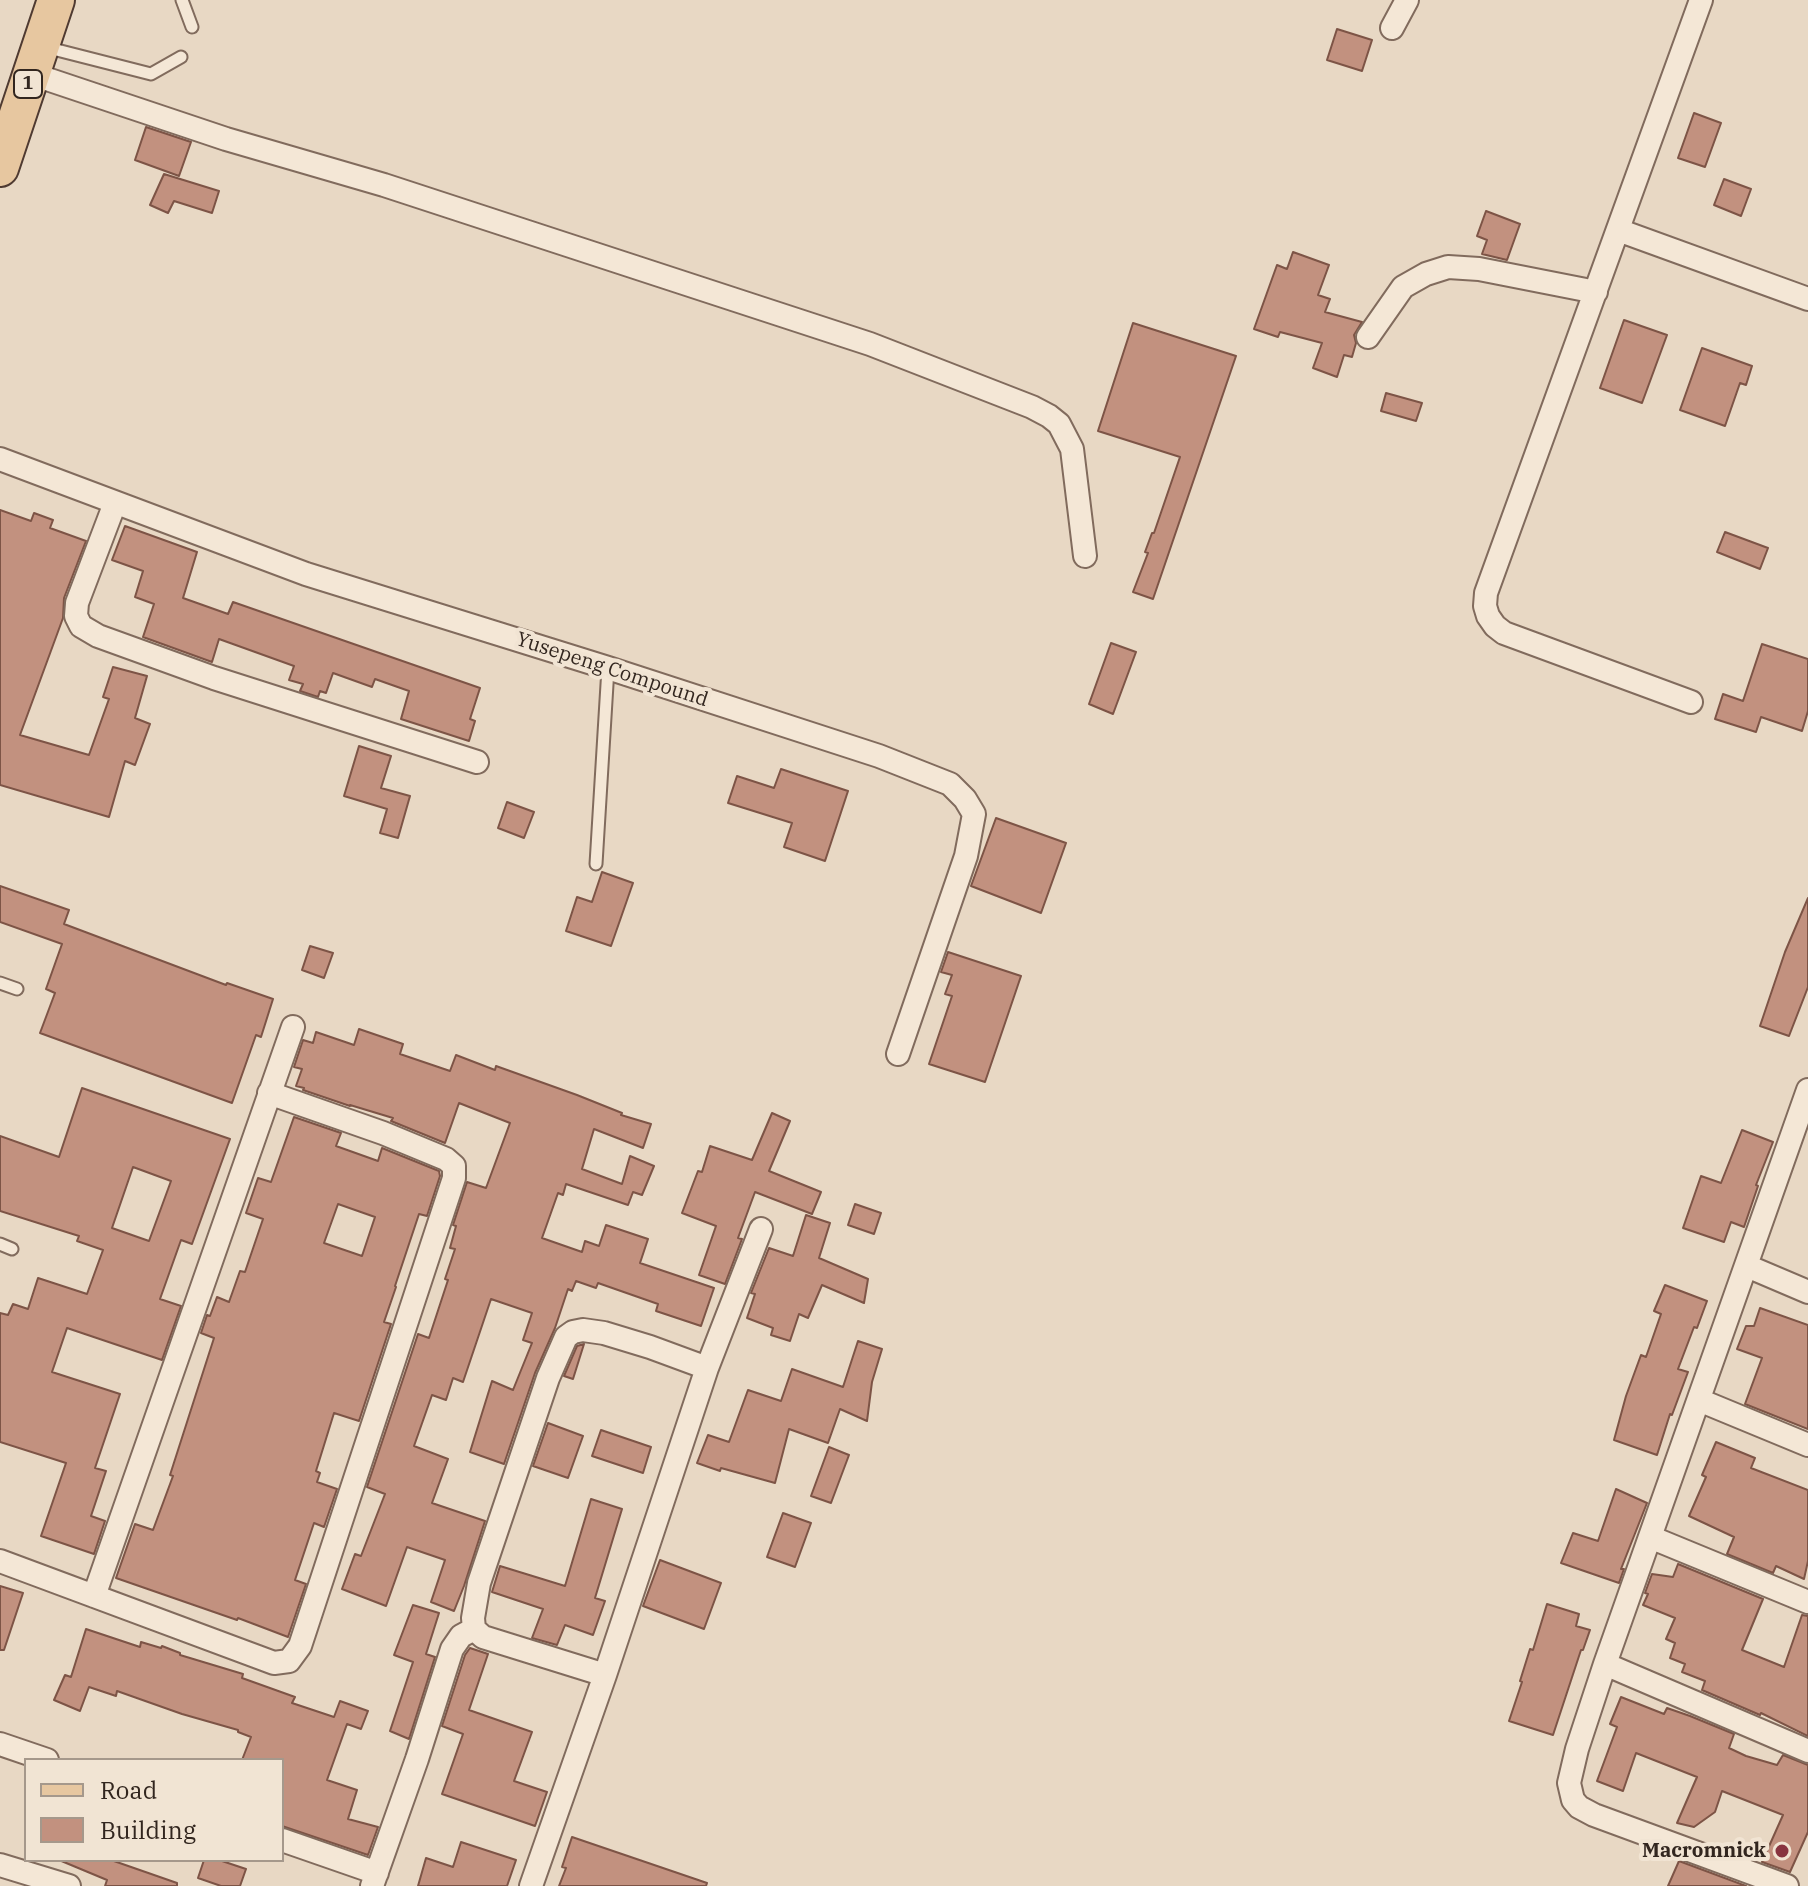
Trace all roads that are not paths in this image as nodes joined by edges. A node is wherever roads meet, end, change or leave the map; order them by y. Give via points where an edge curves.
1 (56, 0) edge
2 (182, 0) edge
3 (1407, 0) edge
4 (1701, 0) edge
5 (192, 27) dead end
6 (1392, 28) dead end
7 (181, 57) dead end
8 (36, 60) junction
9 (0, 168) edge
10 (1618, 230) junction
11 (1596, 292) junction
12 (1808, 299) edge
13 (1368, 337) dead end
14 (0, 459) edge
15 (115, 503) junction
16 (1085, 556) dead end
17 (608, 668) junction
18 (1691, 702) dead end
19 (477, 762) dead end
20 (596, 864) dead end
21 (0, 983) edge
22 (17, 989) dead end
23 (293, 1027) dead end
24 (898, 1054) dead end
25 (1808, 1090) edge
26 (269, 1093) junction
27 (1798, 1149) edge
28 (761, 1229) dead end
29 (1747, 1266) junction
30 (1808, 1292) edge
31 (707, 1368) junction
32 (1699, 1400) junction
33 (1808, 1445) edge
34 (1650, 1537) junction
35 (0, 1561) edge
36 (94, 1596) junction
37 (1808, 1602) edge
38 (474, 1629) junction
39 (1605, 1664) junction
40 (605, 1675) junction
41 (0, 1744) edge
42 (1808, 1751) edge
43 (41, 1758) edge
44 (284, 1841) edge
45 (0, 1865) edge
46 (374, 1879) edge
47 (69, 1886) edge
48 (531, 1886) edge
49 (1787, 1886) edge

1 - 8 main road, 1
2 - 5 lane
3 - 6 street
4 - 10 street
7 - 8 lane via 151,74
8 - 9 main road, 1
8 - 16 street via 226,139 384,185 870,344 1032,407 1059,424 1072,449
10 - 11 street
10 - 12 street
11 - 13 street via 1448,267 1403,287
11 - 18 street via 1485,606 1504,633
14 - 15 street, Yusepeng Compound
15 - 17 street, Yusepeng Compound via 306,574
15 - 19 street via 77,603 81,626 214,678
17 - 20 lane
17 - 24 street, Yusepeng Compound via 879,756 950,784 965,799 974,814 966,856
21 - 22 lane
23 - 26 street
25 - 27 street
26 - 36 street
26 - 36 street via 383,1133 454,1166 300,1646 289,1661 274,1663
27 - 29 street
28 - 31 street
29 - 30 street
29 - 32 street
31 - 38 street via 604,1333 583,1330 566,1337 479,1583
31 - 40 street
32 - 33 street
32 - 34 street
34 - 37 street
34 - 39 street
35 - 36 street
38 - 40 street via 497,1642
38 - 46 street via 452,1649
39 - 42 street
39 - 49 street via 1572,1770 1573,1800 1594,1815
40 - 48 street
41 - 43 street
44 - 46 street
45 - 47 street

